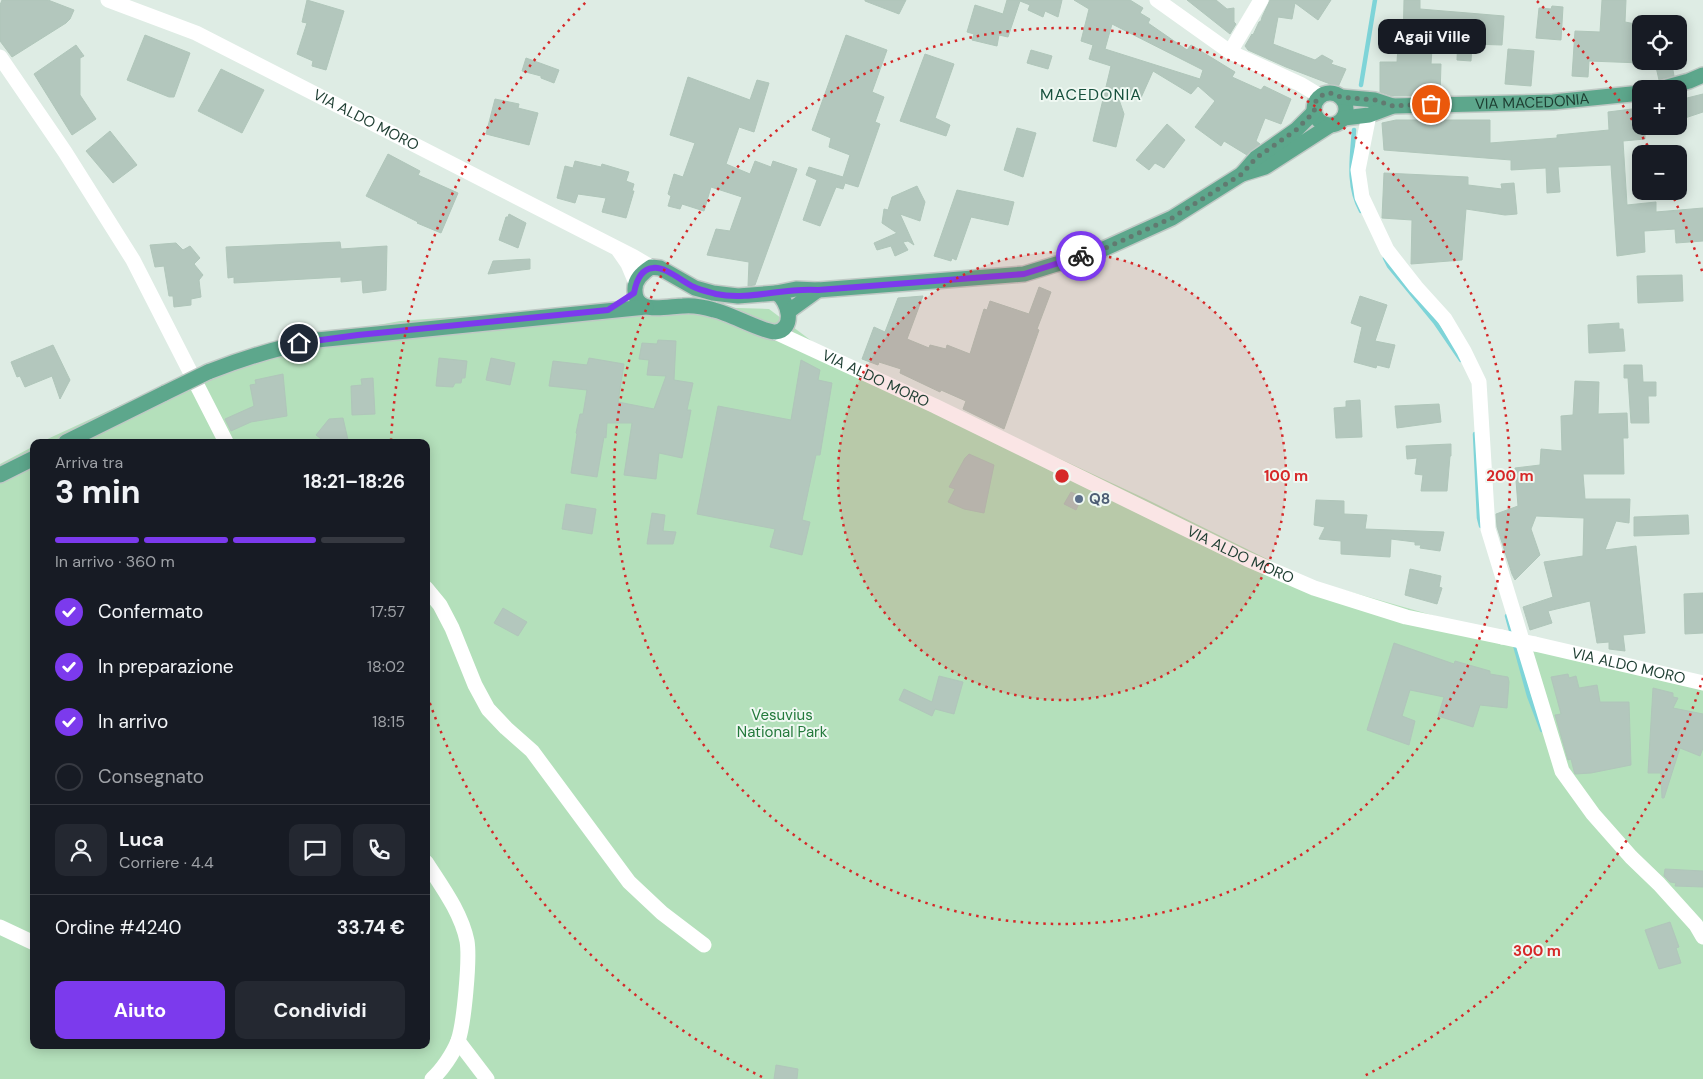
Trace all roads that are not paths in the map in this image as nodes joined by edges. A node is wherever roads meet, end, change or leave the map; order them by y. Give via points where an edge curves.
1 (108, 0) edge
2 (1157, 0) edge
3 (1261, 0) edge
4 (1230, 52) junction
5 (0, 57) edge
6 (1703, 75) edge
7 (1687, 82) edge
8 (1632, 94) edge
9 (1320, 96) junction
10 (1341, 97) junction
11 (1393, 106) junction
12 (1314, 112) junction
13 (1370, 115) junction
14 (1344, 118) junction
15 (1329, 126) junction
16 (1242, 174) junction
17 (619, 251) junction
18 (651, 268) junction
19 (635, 288) junction
20 (818, 290) junction
21 (776, 293) junction
22 (646, 307) junction
23 (608, 310) junction
24 (788, 315) junction
25 (775, 332) junction
26 (808, 346) junction
27 (72, 439) edge
28 (224, 439) edge
29 (30, 460) edge
30 (0, 475) edge
31 (430, 593) edge
32 (1703, 683) edge
33 (430, 869) edge
34 (0, 927) edge
35 (1703, 937) edge
36 (30, 941) edge
37 (704, 945) dead end
38 (458, 1041) junction
39 (432, 1079) edge
40 (487, 1079) edge

1 - 17 street, VIA ALDO MORO via 196,33
2 - 4 street
3 - 4 street
4 - 9 street
5 - 28 street via 133,260
6 - 7 main road
8 - 11 main road, VIA MACEDONIA via 1553,102
9 - 10 main road via 1330,93
9 - 12 main road
10 - 11 main road, VIA MACEDONIA via 1375,100
10 - 14 main road via 1346,107
11 - 13 main road, VIA MACEDONIA
12 - 15 main road via 1319,121
12 - 16 main road via 1296,130 1256,158
13 - 14 main road, VIA MACEDONIA
13 - 35 street via 1358,170 1362,197 1387,250 1445,319 1479,382 1488,528 1562,771 1593,814 1696,925
14 - 15 main road
15 - 16 main road via 1266,167
16 - 20 main road via 1164,221 1099,251 1024,274
17 - 18 street, VIA ALDO MORO
17 - 19 street via 628,264
18 - 19 main road via 642,274
18 - 21 main road via 660,268 695,288 713,293 738,296
19 - 22 main road via 638,302
19 - 23 main road
20 - 21 main road via 796,289
20 - 24 main road
21 - 24 main road via 785,301
22 - 23 main road
22 - 25 main road via 703,307
23 - 27 main road, bridge via 317,340 281,347 208,372
24 - 25 main road via 786,325
24 - 26 street, VIA ALDO MORO
25 - 26 street, VIA ALDO MORO
26 - 32 street, VIA ALDO MORO, bridge via 1247,559 1314,588 1406,617
29 - 30 main road
31 - 37 street via 452,628 474,685 488,708 532,751 629,882 662,913
33 - 38 street via 454,908 467,942 466,989
34 - 36 street
38 - 39 street
38 - 40 street

